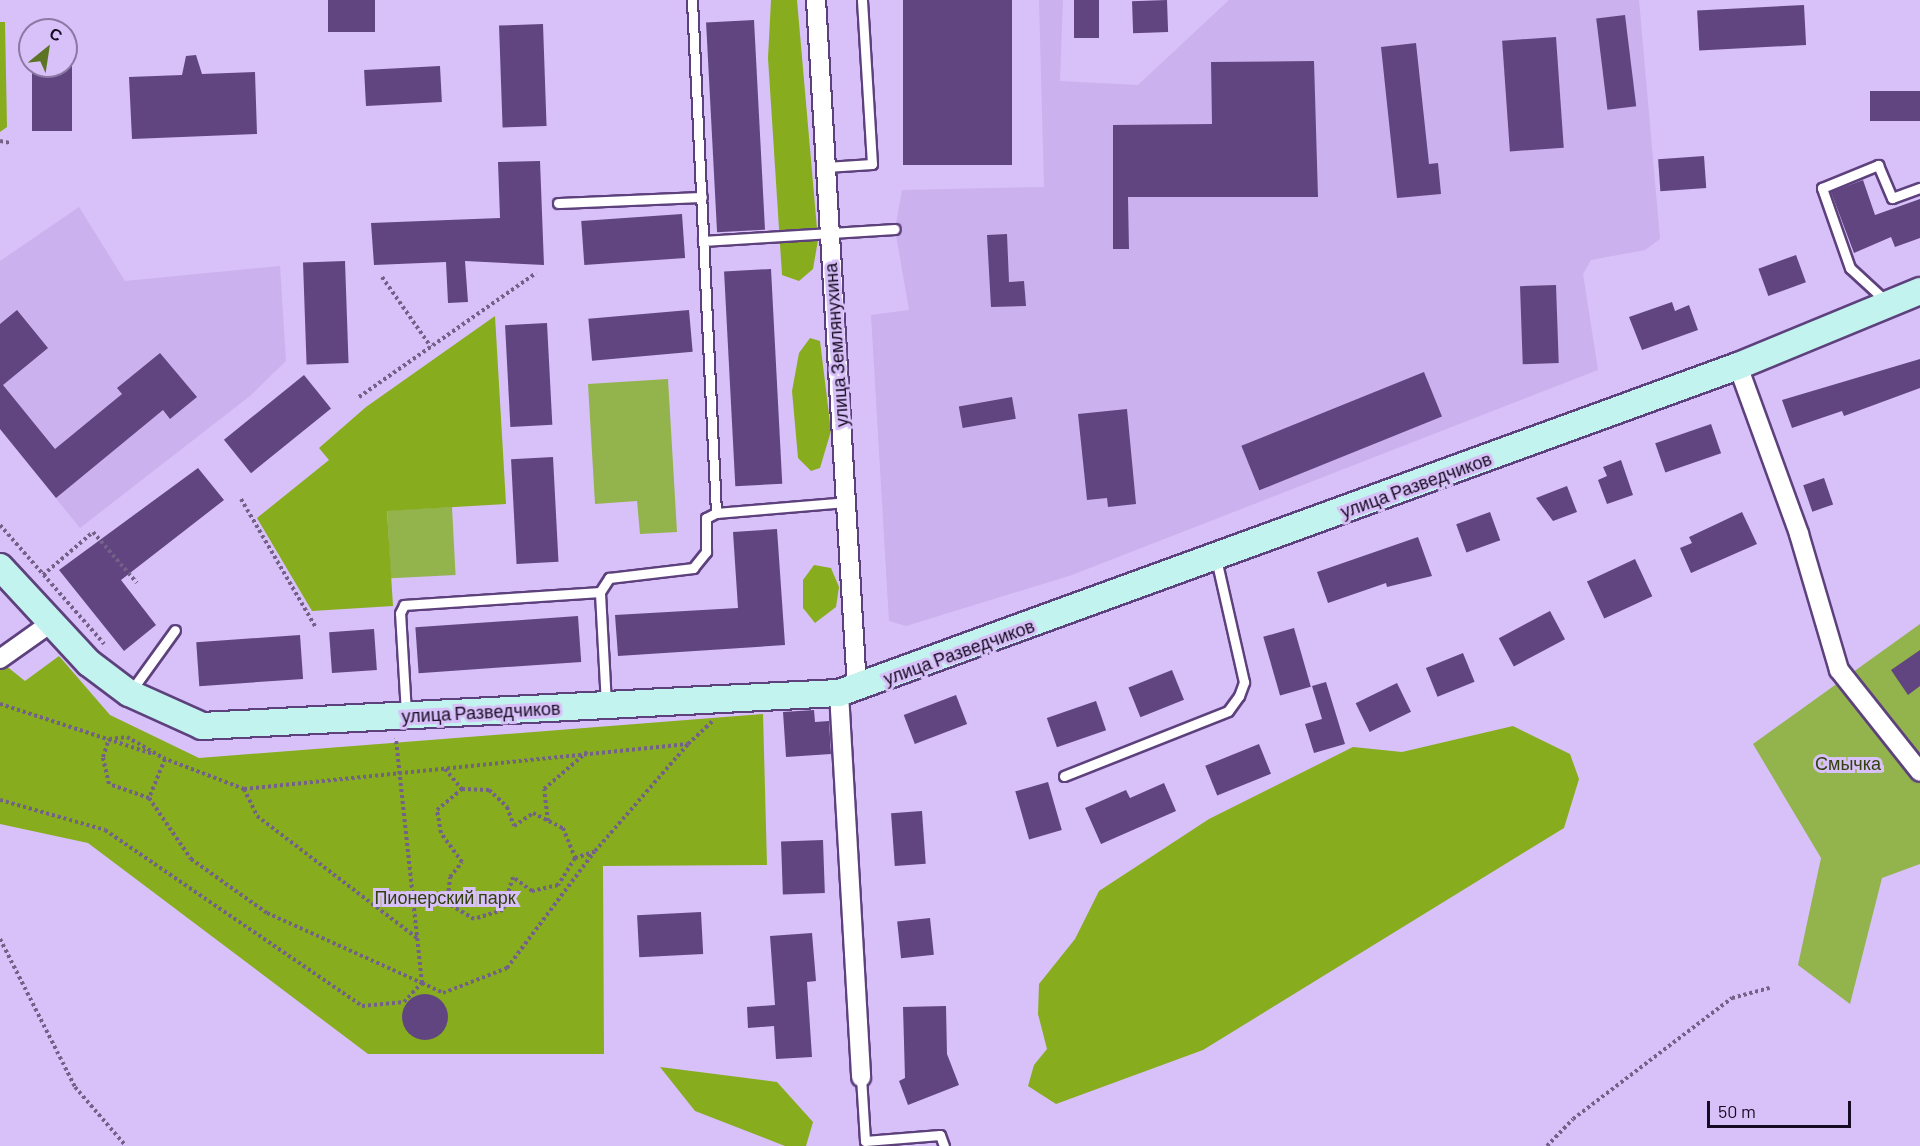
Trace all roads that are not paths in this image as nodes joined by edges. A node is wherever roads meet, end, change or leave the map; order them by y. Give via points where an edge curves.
1 (692, 0) edge
2 (816, 0) edge
3 (862, 0) edge
4 (826, 167) junction
5 (1920, 188) edge
6 (702, 196) junction
7 (558, 203) dead end
8 (895, 229) dead end
9 (829, 233) junction
10 (703, 241) junction
11 (1920, 291) edge
12 (1889, 303) junction
13 (1738, 366) junction
14 (846, 502) junction
15 (716, 513) junction
16 (1216, 559) junction
17 (0, 567) edge
18 (600, 592) junction
19 (48, 625) junction
20 (175, 630) dead end
21 (0, 659) edge
22 (848, 691) junction
23 (129, 693) junction
24 (607, 705) junction
25 (399, 716) junction
26 (1920, 772) edge
27 (1065, 776) dead end
28 (861, 1077) joint
29 (944, 1146) edge

1 - 6 lane
2 - 4 street, улица Землянухина
3 - 4 lane via 872,164
4 - 9 street, улица Землянухина
5 - 12 lane via 1892,198 1878,165 1822,188 1850,268
6 - 7 lane
6 - 10 lane
8 - 9 lane
9 - 10 lane
9 - 14 street, улица Землянухина
10 - 15 lane
11 - 12 street, улица Разведчиков
12 - 13 street, улица Разведчиков
13 - 16 street, улица Разведчиков
13 - 26 street via 1798,534 1839,670
14 - 15 lane
14 - 22 street, улица Землянухина
15 - 18 lane via 706,518 706,552 693,568 615,575
16 - 22 street, улица Разведчиков
16 - 27 lane via 1244,682 1239,696 1228,711
17 - 19 street, улица Разведчиков
18 - 24 lane
18 - 25 lane via 404,605 400,613
19 - 21 street
19 - 23 street, улица Разведчиков
20 - 23 lane
22 - 24 street, улица Разведчиков
22 - 28 street, улица Землянухина
23 - 25 street, улица Разведчиков via 202,726
24 - 25 street, улица Разведчиков
28 - 29 lane via 866,1141 940,1135

